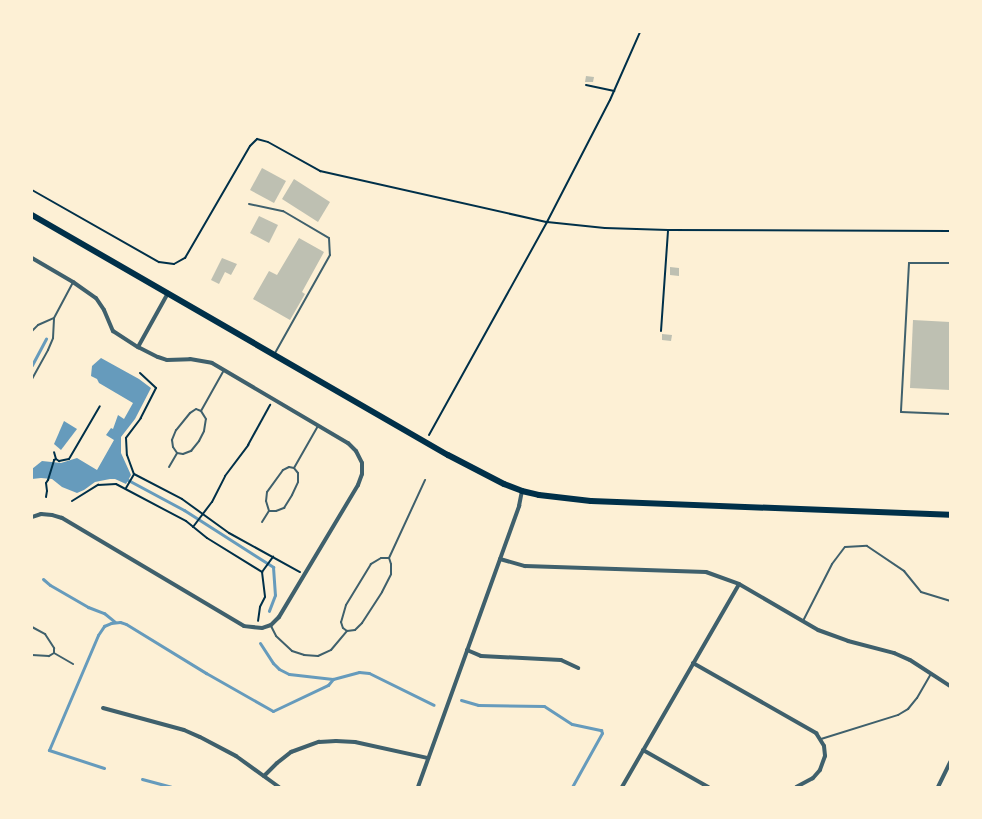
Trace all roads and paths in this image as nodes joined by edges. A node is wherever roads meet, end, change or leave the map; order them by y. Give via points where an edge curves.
1 (640, 32) edge
2 (586, 85) dead end
3 (614, 91) junction
4 (32, 190) edge
5 (249, 204) dead end
6 (32, 215) edge
7 (547, 222) junction
8 (668, 230) junction
9 (950, 231) edge
10 (32, 258) edge
11 (950, 263) edge
12 (73, 282) junction
13 (168, 293) junction
14 (54, 318) junction
15 (32, 331) edge
16 (661, 331) dead end
17 (138, 347) junction
18 (275, 354) junction
19 (224, 370) junction
20 (140, 372) dead end
21 (32, 379) edge
22 (273, 399) junction
23 (100, 406) dead end
24 (201, 411) junction
25 (950, 414) edge
26 (318, 426) junction
27 (425, 441) junction
28 (54, 452) dead end
29 (177, 453) junction
30 (57, 460) junction
31 (169, 467) dead end
32 (294, 468) junction
33 (134, 474) junction
34 (425, 480) dead end
35 (126, 488) junction
36 (522, 491) junction
37 (46, 497) dead end
38 (72, 501) dead end
39 (269, 511) junction
40 (203, 514) junction
41 (950, 515) edge
42 (32, 517) edge
43 (262, 522) dead end
44 (193, 527) junction
45 (273, 557) junction
46 (389, 558) junction
47 (500, 559) junction
48 (262, 572) junction
49 (304, 575) junction
50 (739, 584) junction
51 (950, 601) edge
52 (803, 621) junction
53 (270, 625) junction
54 (32, 627) edge
55 (257, 628) junction
56 (347, 631) junction
57 (467, 650) junction
58 (54, 653) junction
59 (32, 655) edge
60 (693, 663) junction
61 (73, 664) dead end
62 (578, 668) dead end
63 (932, 673) junction
64 (950, 686) edge
65 (103, 708) dead end
66 (821, 739) junction
67 (643, 750) junction
68 (428, 758) junction
69 (950, 762) edge
70 (264, 776) junction
71 (279, 787) edge
72 (418, 787) edge
73 (622, 787) edge
74 (708, 787) edge
75 (796, 787) edge
76 (938, 787) edge

1 - 3 path
2 - 3 path
3 - 7 path
4 - 7 path via 159,262 174,264 185,258 250,146 257,139 268,142 320,171
5 - 18 lane via 283,211 329,238 330,255
6 - 13 main road
7 - 8 path via 605,228
7 - 27 path
8 - 9 path
8 - 16 path
10 - 12 street
11 - 25 lane via 909,263 901,412
12 - 14 lane
12 - 17 street via 96,298 113,331
13 - 17 street
13 - 18 main road
14 - 15 lane via 38,325
14 - 21 lane via 53,338
17 - 19 street via 162,359 201,360
18 - 27 main road
19 - 22 street
19 - 24 lane
20 - 33 path via 156,388 141,418 126,438 127,455
22 - 26 street
22 - 40 path via 248,445 225,476
23 - 30 path via 69,459
24 - 29 lane via 196,409 190,413 176,430 172,440
24 - 29 lane via 206,419 199,441 191,451
26 - 32 lane
26 - 49 street via 348,443 356,451 362,462 362,474 358,485
27 - 36 main road via 479,472
28 - 30 path
29 - 31 lane
30 - 37 path via 53,462 46,483
32 - 39 lane via 283,470 267,492
32 - 39 lane via 298,473 298,482 292,495 284,508
33 - 35 path
33 - 40 path via 182,499
34 - 46 lane
35 - 38 path via 116,484 98,485
35 - 44 path
36 - 41 main road via 591,501
36 - 47 street
39 - 43 lane
40 - 44 path
40 - 45 path
42 - 55 street via 41,514 62,518 244,626
44 - 48 path
45 - 48 path
45 - 49 path
46 - 56 lane via 392,564 391,574 382,592 362,623 355,630
46 - 56 lane via 381,558 371,564 346,605 341,622
47 - 50 street via 525,566 706,572
47 - 57 street
48 - 55 path via 265,597 260,607
49 - 53 street via 279,617
50 - 52 street
50 - 60 street
51 - 52 lane via 921,592 904,571 867,546 845,547 832,564
52 - 63 street via 818,630 848,641 894,653
53 - 55 street
53 - 56 lane via 276,636 292,651 304,655 318,656 331,650
54 - 58 lane via 45,634 52,643
57 - 62 street via 481,656 561,660
57 - 68 street
58 - 59 lane via 43,657
58 - 61 lane
60 - 66 street via 811,729
60 - 67 street
63 - 64 street
63 - 66 lane via 917,698 908,709 898,715
65 - 70 street via 184,730 218,746
66 - 75 street via 825,756 820,770 813,778
67 - 73 street
67 - 74 street
68 - 70 street via 355,742 318,742 291,752
68 - 72 street
69 - 76 street
70 - 71 street

